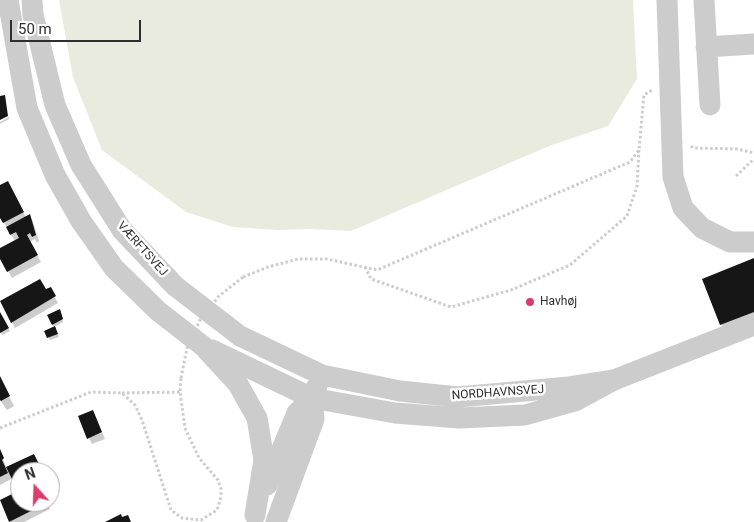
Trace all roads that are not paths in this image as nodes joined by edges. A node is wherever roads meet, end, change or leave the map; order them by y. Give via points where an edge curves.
1 (8, 0) edge
2 (32, 0) edge
3 (667, 0) edge
4 (704, 0) edge
5 (754, 44) edge
6 (706, 47) junction
7 (710, 105) dead end
8 (754, 242) edge
9 (748, 327) edge
10 (203, 346) junction
11 (322, 375) junction
12 (614, 380) junction
13 (312, 398) junction
14 (254, 518) edge
15 (276, 522) edge

1 - 10 street via 27,108 55,175 81,221 114,268 158,311
2 - 11 street, VÆRFTSVEJ via 55,105 81,165 122,230 175,286 240,336
3 - 8 street via 673,177 683,208 702,228 730,242
4 - 6 street
5 - 6 street
6 - 7 street
9 - 12 street, NORDHAVNSVEJ
10 - 13 street
10 - 14 street via 238,384 258,418 264,460
11 - 12 street, NORDHAVNSVEJ via 400,391 458,397
11 - 13 street
12 - 13 street, NORDHAVNSVEJ via 575,401 525,415 459,418 404,414
13 - 14 street via 298,413
13 - 15 street via 314,419

